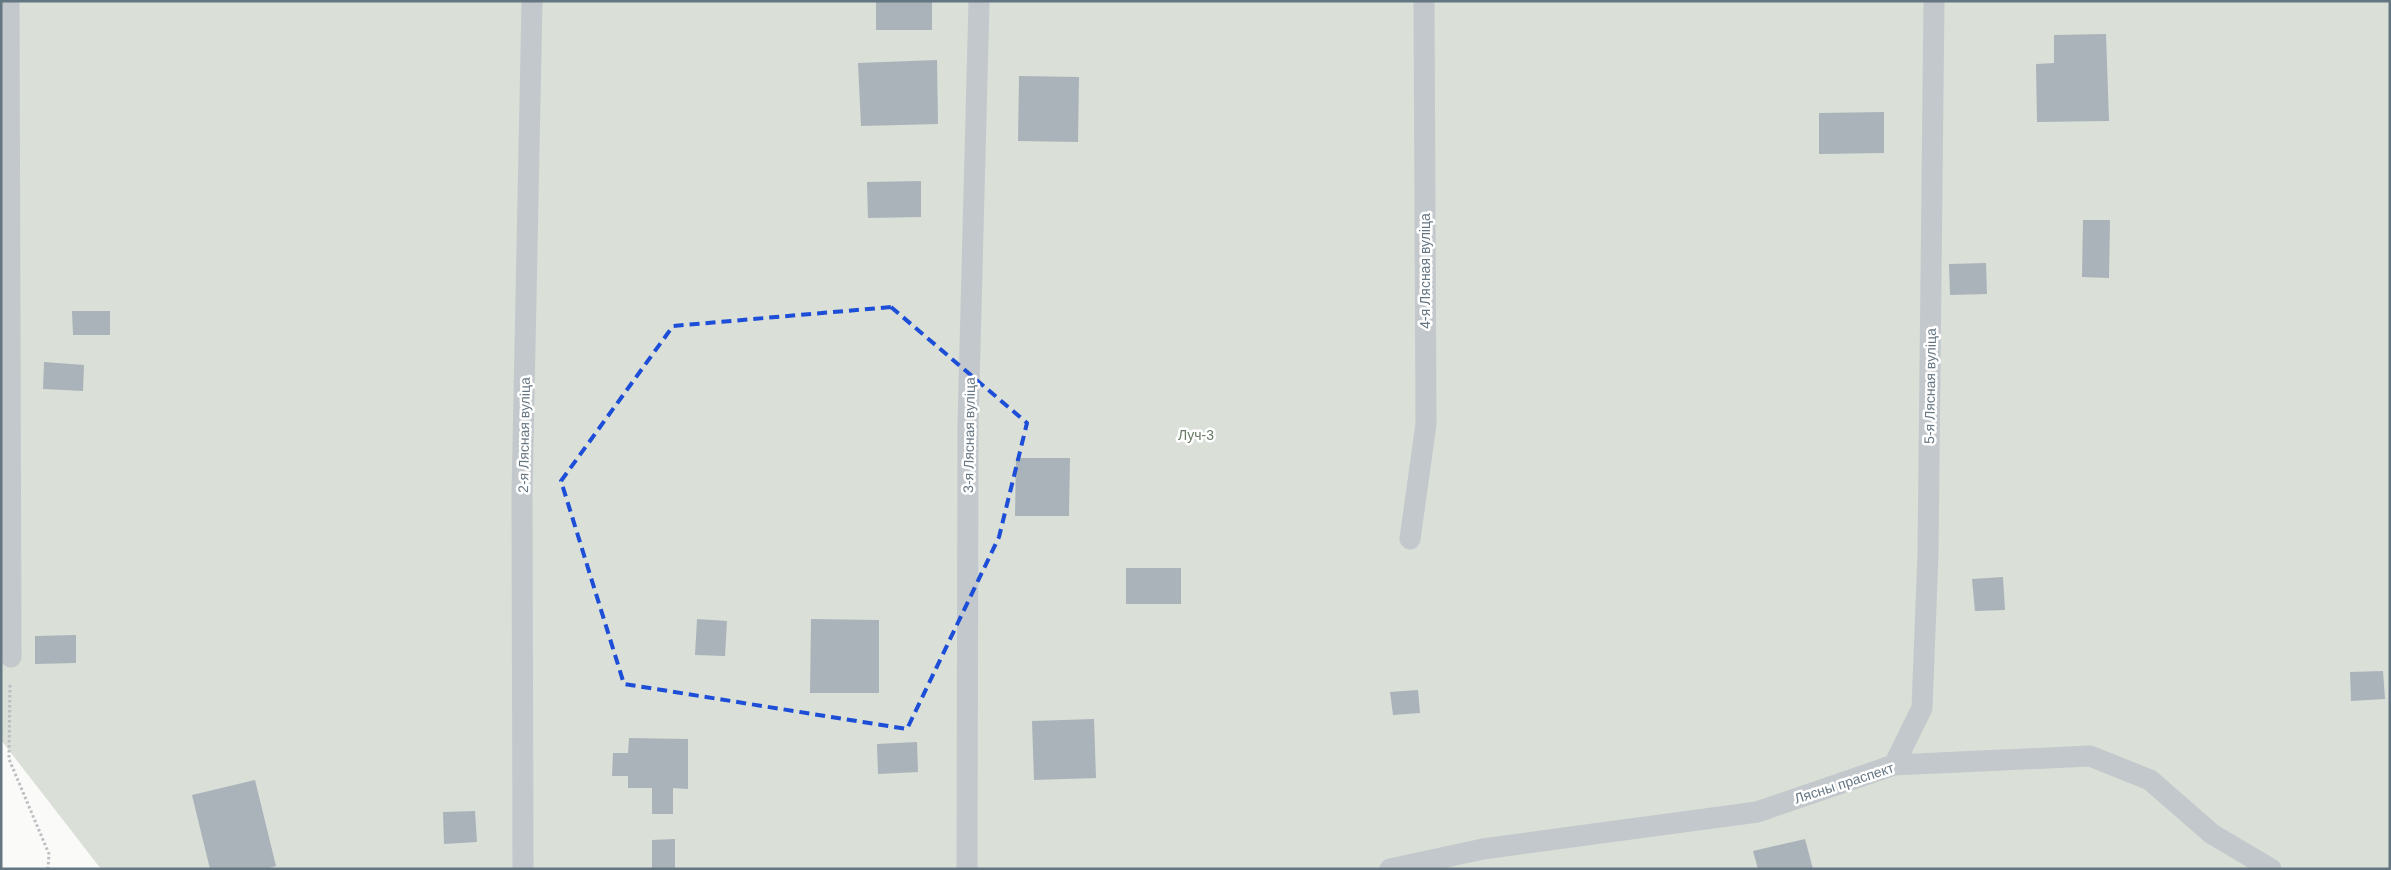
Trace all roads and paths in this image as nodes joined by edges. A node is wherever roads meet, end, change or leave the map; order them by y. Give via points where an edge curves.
1 (9, 1) edge
2 (532, 1) edge
3 (979, 1) edge
4 (1424, 1) edge
5 (1934, 1) edge
6 (1410, 539) dead end
7 (11, 657) joint
8 (1894, 765) junction
9 (48, 869) edge
10 (523, 869) edge
11 (967, 869) edge
12 (1390, 869) edge
13 (2270, 869) edge

1 - 7 lane
2 - 10 lane, 2-я Лясная вуліца via 522,495
3 - 11 lane, 3-я Лясная вуліца via 968,424
4 - 6 lane, 4-я Лясная вуліца via 1426,424
5 - 8 lane, 5-я Лясная вуліца via 1928,554 1922,708
7 - 9 path via 9,759 49,854
8 - 12 lane, Лясны праспект via 1756,812 1483,849
8 - 13 lane, Лясны праспект via 2090,756 2150,780 2212,834

